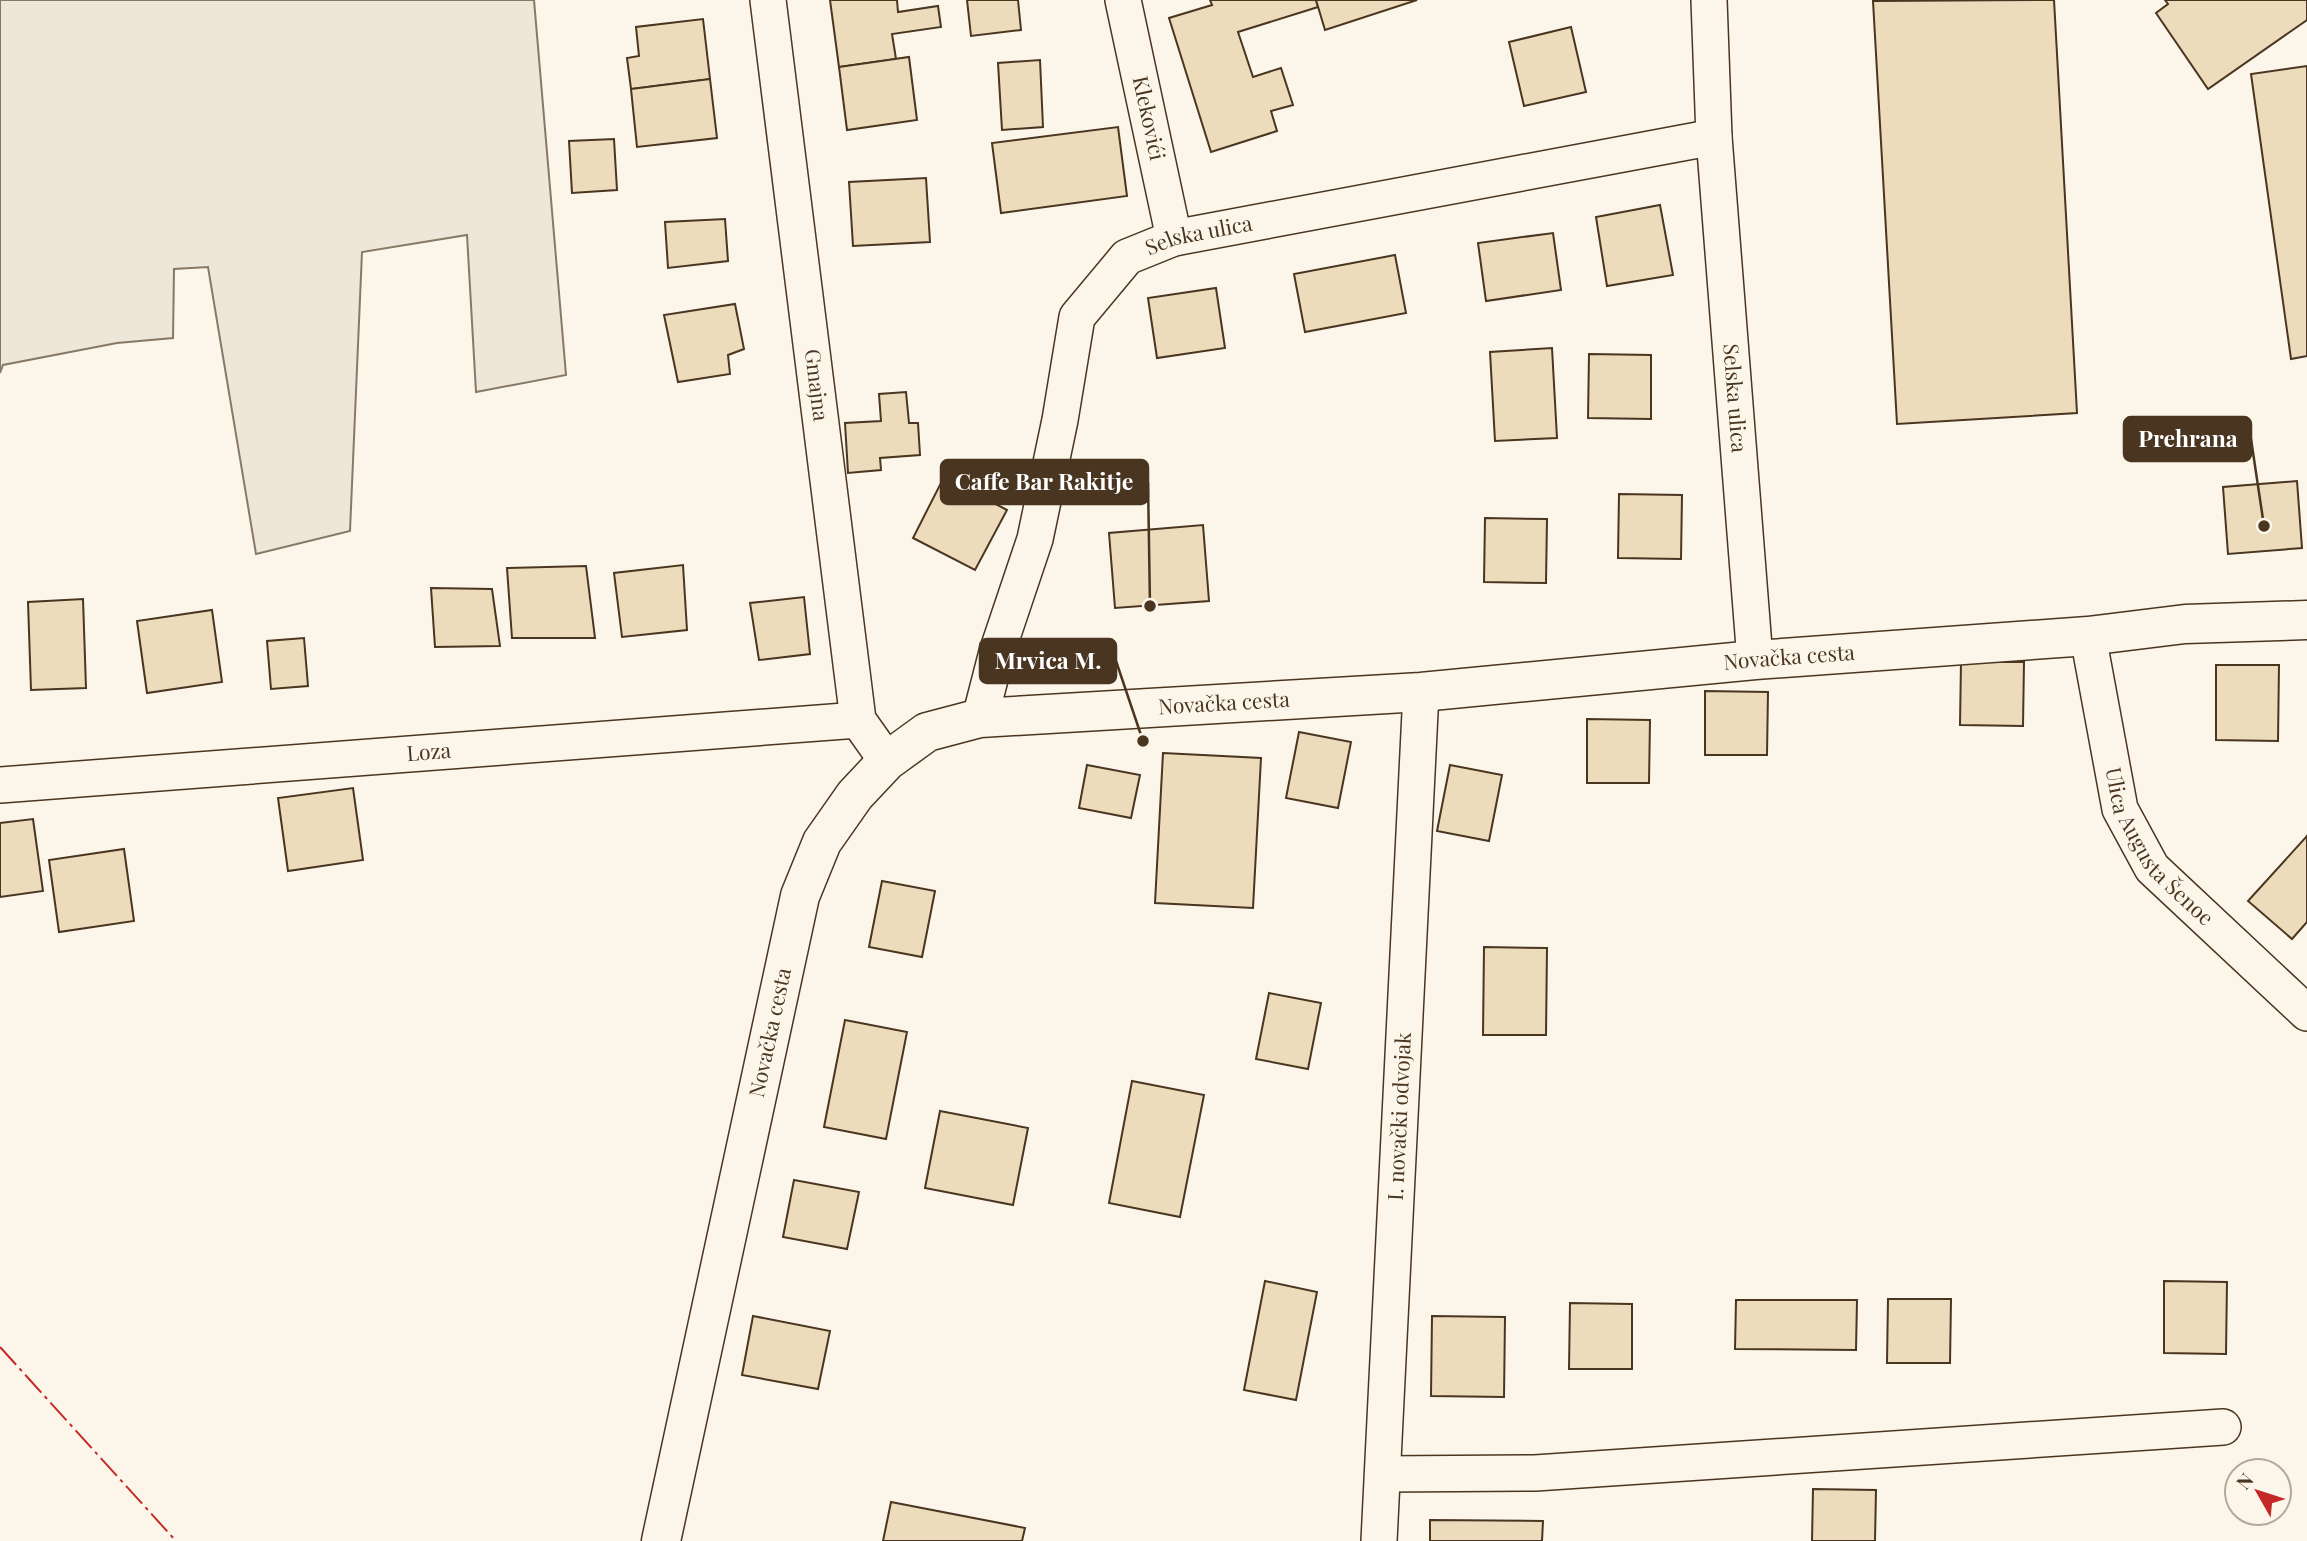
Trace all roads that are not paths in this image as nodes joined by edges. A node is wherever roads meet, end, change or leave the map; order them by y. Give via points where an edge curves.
1 (768, 0) edge
2 (1123, 0) edge
3 (1710, 0) edge
4 (1714, 137) junction
5 (1174, 238) junction
6 (2307, 620) edge
7 (2088, 636) junction
8 (1755, 660) junction
9 (1421, 692) junction
10 (980, 718) junction
11 (858, 720) junction
12 (887, 761) junction
13 (0, 785) edge
14 (2307, 1013) edge
15 (2223, 1427) dead end
16 (1383, 1474) junction
17 (661, 1541) edge
18 (1379, 1541) edge

1 - 11 street, Gmajna
2 - 5 street, Klekovići
3 - 4 street, Selska ulica
4 - 5 street, Selska ulica
4 - 8 street, Selska ulica
5 - 10 street, Selska ulica via 1127,257 1077,317 1035,540
6 - 7 street, Novačka cesta via 2185,624
7 - 8 street, Novačka cesta
7 - 14 street, Ulica Augusta Šenoe via 2120,809 2152,868
8 - 9 street, Novačka cesta
9 - 10 street, Novačka cesta
9 - 16 street, I. novački odvojak
10 - 12 street, Novačka cesta via 927,732
11 - 12 street, Gmajna
11 - 13 street, Loza
12 - 17 street, Novačka cesta via 855,795 822,842 800,896
15 - 16 street via 1535,1473
16 - 18 street, I. novački odvojak

